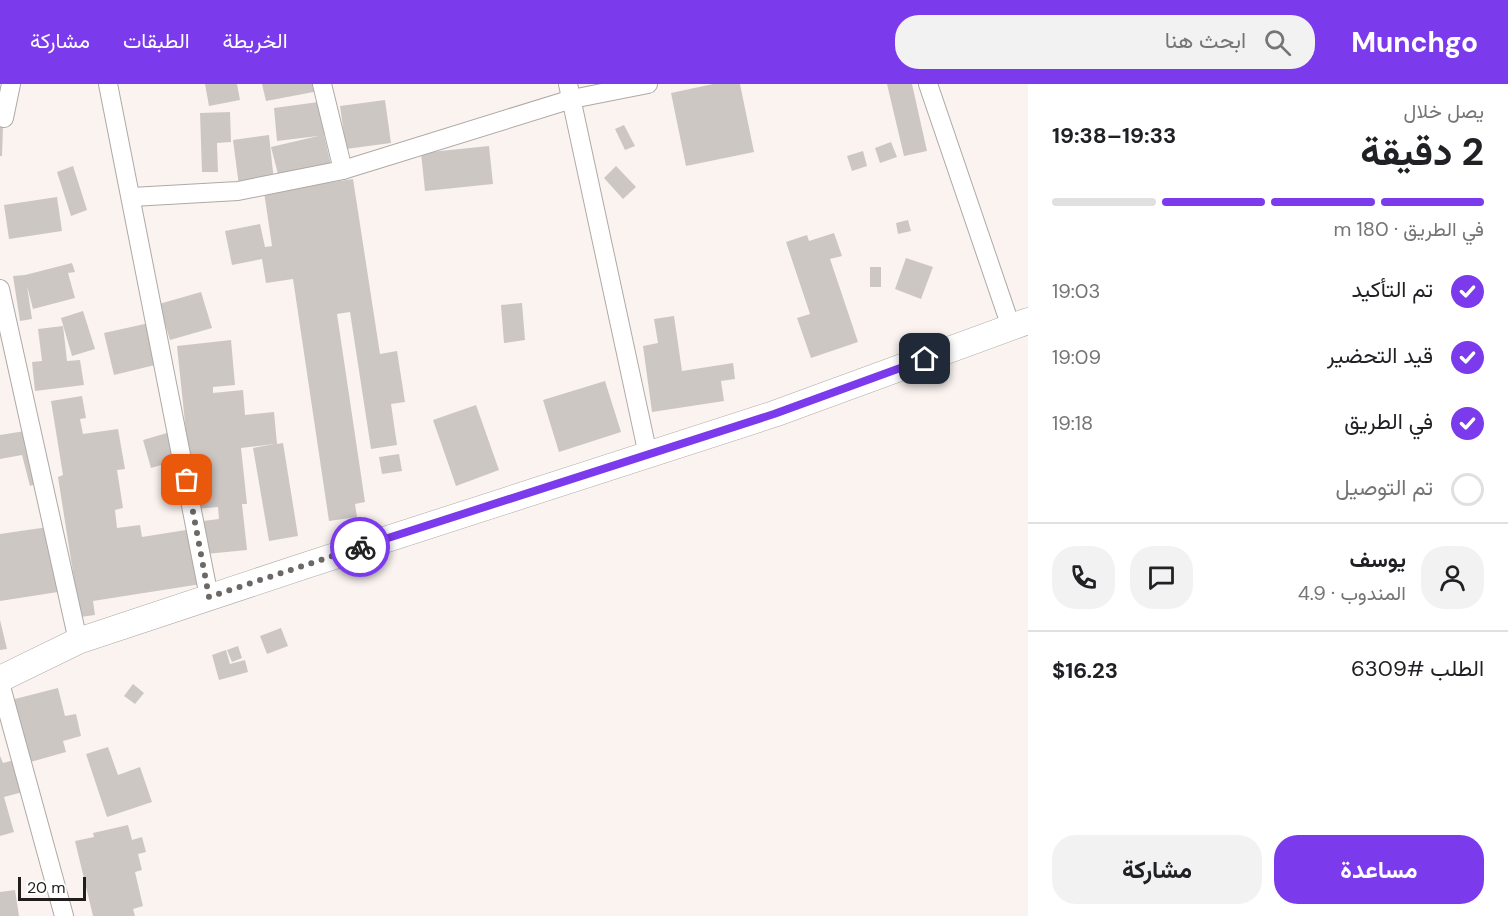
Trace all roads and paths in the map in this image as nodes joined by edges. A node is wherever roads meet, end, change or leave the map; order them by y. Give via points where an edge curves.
1 (11, 84) edge
2 (108, 84) edge
3 (322, 84) edge
4 (648, 84) edge
5 (928, 84) edge
6 (570, 92) edge
7 (4, 117) dead end
8 (343, 170) junction
9 (132, 197) junction
10 (0, 290) edge
11 (1019, 324) edge
12 (648, 455) junction
13 (209, 597) junction
14 (78, 641) junction
15 (0, 681) edge
16 (64, 916) edge

1 - 7 street
2 - 9 street
3 - 8 street
4 - 6 street
5 - 11 street
6 - 8 street
6 - 12 street
8 - 9 street via 238,191
9 - 13 street
10 - 14 street
11 - 12 main road via 774,414
12 - 13 main road
13 - 14 main road
14 - 15 main road
15 - 16 street

